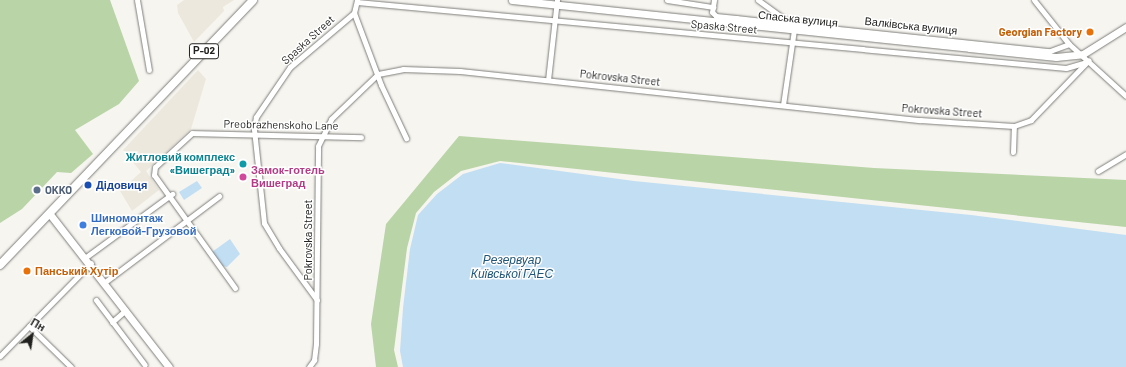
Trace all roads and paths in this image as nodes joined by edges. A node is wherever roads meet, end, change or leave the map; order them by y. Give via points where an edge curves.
1 (137, 0) edge
2 (253, 0) edge
3 (512, 0) edge
4 (667, 0) edge
5 (714, 0) edge
6 (758, 0) edge
7 (1034, 0) edge
8 (357, 1) edge
9 (557, 2) edge
10 (713, 7) junction
11 (354, 13) junction
12 (735, 21) junction
13 (555, 22) junction
14 (793, 27) junction
15 (1126, 27) edge
16 (792, 44) junction
17 (1069, 44) junction
18 (1019, 50) junction
19 (1083, 54) junction
20 (1089, 60) junction
21 (149, 70) dead end
22 (378, 74) junction
23 (548, 80) junction
24 (1126, 96) edge
25 (783, 105) junction
26 (1014, 126) junction
27 (256, 136) junction
28 (321, 136) junction
29 (361, 136) dead end
30 (406, 138) dead end
31 (1014, 152) dead end
32 (1126, 154) edge
33 (1098, 171) dead end
34 (170, 195) junction
35 (219, 196) dead end
36 (49, 212) junction
37 (187, 220) junction
38 (89, 260) junction
39 (0, 265) edge
40 (105, 282) junction
41 (234, 288) dead end
42 (96, 300) dead end
43 (317, 303) junction
44 (126, 310) junction
45 (112, 322) junction
46 (29, 326) junction
47 (0, 356) edge
48 (145, 365) dead end
49 (71, 367) edge
50 (169, 367) edge
51 (309, 367) edge

1 - 21 street
2 - 36 main road, Р-02
3 - 9 street, Спаська вулиця
4 - 10 street
5 - 10 street
6 - 14 street
7 - 17 street
8 - 11 street
8 - 13 street, Spaska Street
9 - 12 street, Спаська вулиця
9 - 13 street
10 - 12 street via 712,12 716,16
11 - 22 street
11 - 27 street, Spaska Street via 290,67 256,117
12 - 14 street, Спаська вулиця
13 - 16 street, Spaska Street
13 - 23 street
14 - 16 street
14 - 18 street, Спаська вулиця
15 - 19 street
16 - 20 street, Spaska Street via 1066,68 1082,65
16 - 25 street
17 - 18 street via 1050,50
17 - 19 street
18 - 19 street, Спаська вулиця via 1056,57
19 - 20 street
20 - 24 street
20 - 26 street, Pokrovska Street via 1031,120
22 - 23 street, Pokrovska Street via 390,70 428,69
22 - 28 street, Pokrovska Street via 331,119
22 - 30 street
23 - 25 street, Pokrovska Street
25 - 26 street, Pokrovska Street via 920,120
26 - 31 street
27 - 28 street, Preobrazhenskoho Lane
27 - 34 street, Preobrazhenskoho Lane via 192,133 156,167 154,175
27 - 43 street, Spaska Street via 264,223
28 - 29 street, Preobrazhenskoho Lane
28 - 43 street, Pokrovska Street via 318,146
32 - 33 street
34 - 37 street
34 - 38 street
35 - 37 street
36 - 38 street
36 - 39 main road, Р-02
37 - 40 street
37 - 41 street
38 - 40 street
38 - 46 street
40 - 44 street
42 - 45 street
43 - 51 street, Pokrovska Street via 314,360
44 - 45 street
44 - 50 street
45 - 48 street
46 - 47 street
46 - 49 street

